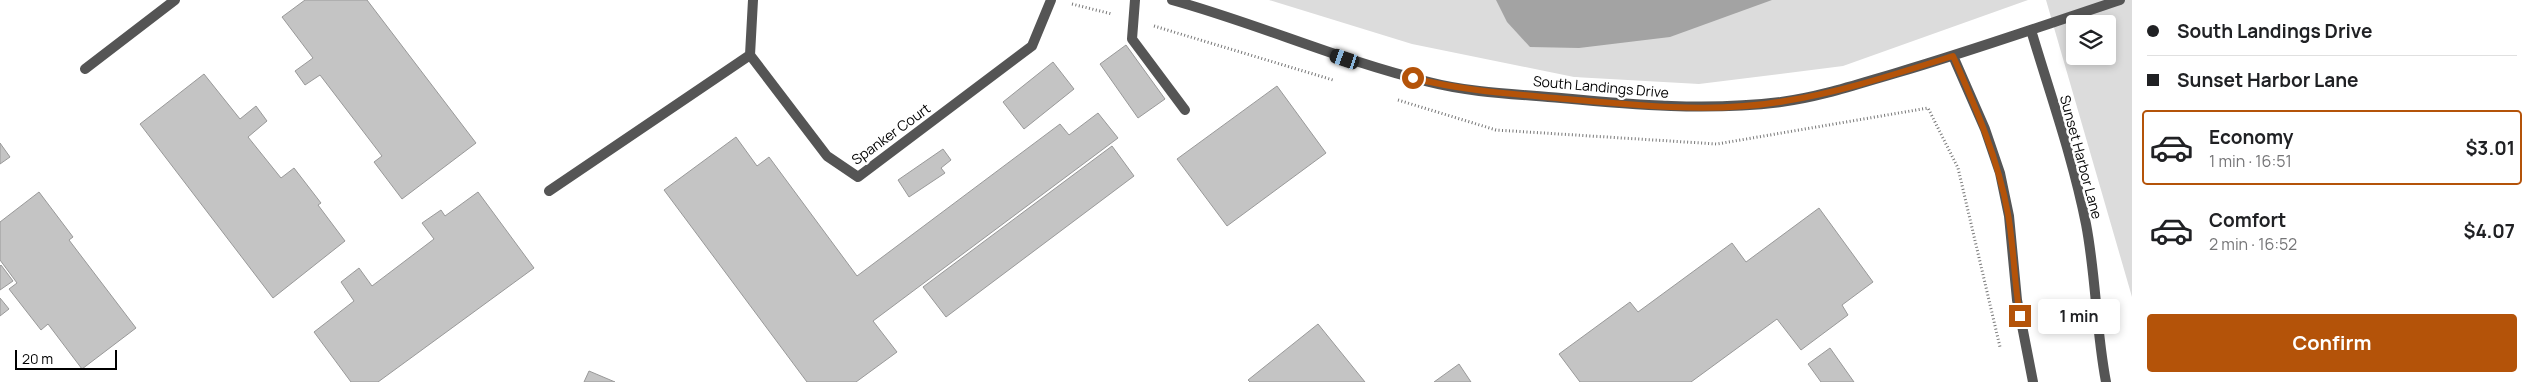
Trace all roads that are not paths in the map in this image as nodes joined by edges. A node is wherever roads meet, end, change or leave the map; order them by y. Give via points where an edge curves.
1 (175, 0) edge
2 (752, 0) edge
3 (1051, 0) edge
4 (1135, 0) edge
5 (1172, 0) edge
6 (2120, 0) edge
7 (2031, 30) junction
8 (750, 55) junction
9 (1953, 56) junction
10 (85, 69) dead end
11 (1185, 110) dead end
12 (549, 190) dead end
13 (2033, 382) edge
14 (2106, 382) edge

1 - 10 street
2 - 8 street
3 - 8 street, Spanker Court via 1032,46 858,177 827,156
4 - 11 street via 1132,39
5 - 9 street, South Landings Drive via 1215,12 1356,63 1432,83 1647,107 1737,107 1784,102 1829,93
6 - 7 street, South Landings Drive
7 - 9 street, South Landings Drive
7 - 14 street, Sunset Harbor Lane via 2076,179 2086,224
8 - 12 street
9 - 13 street via 2000,173 2009,216 2017,300

